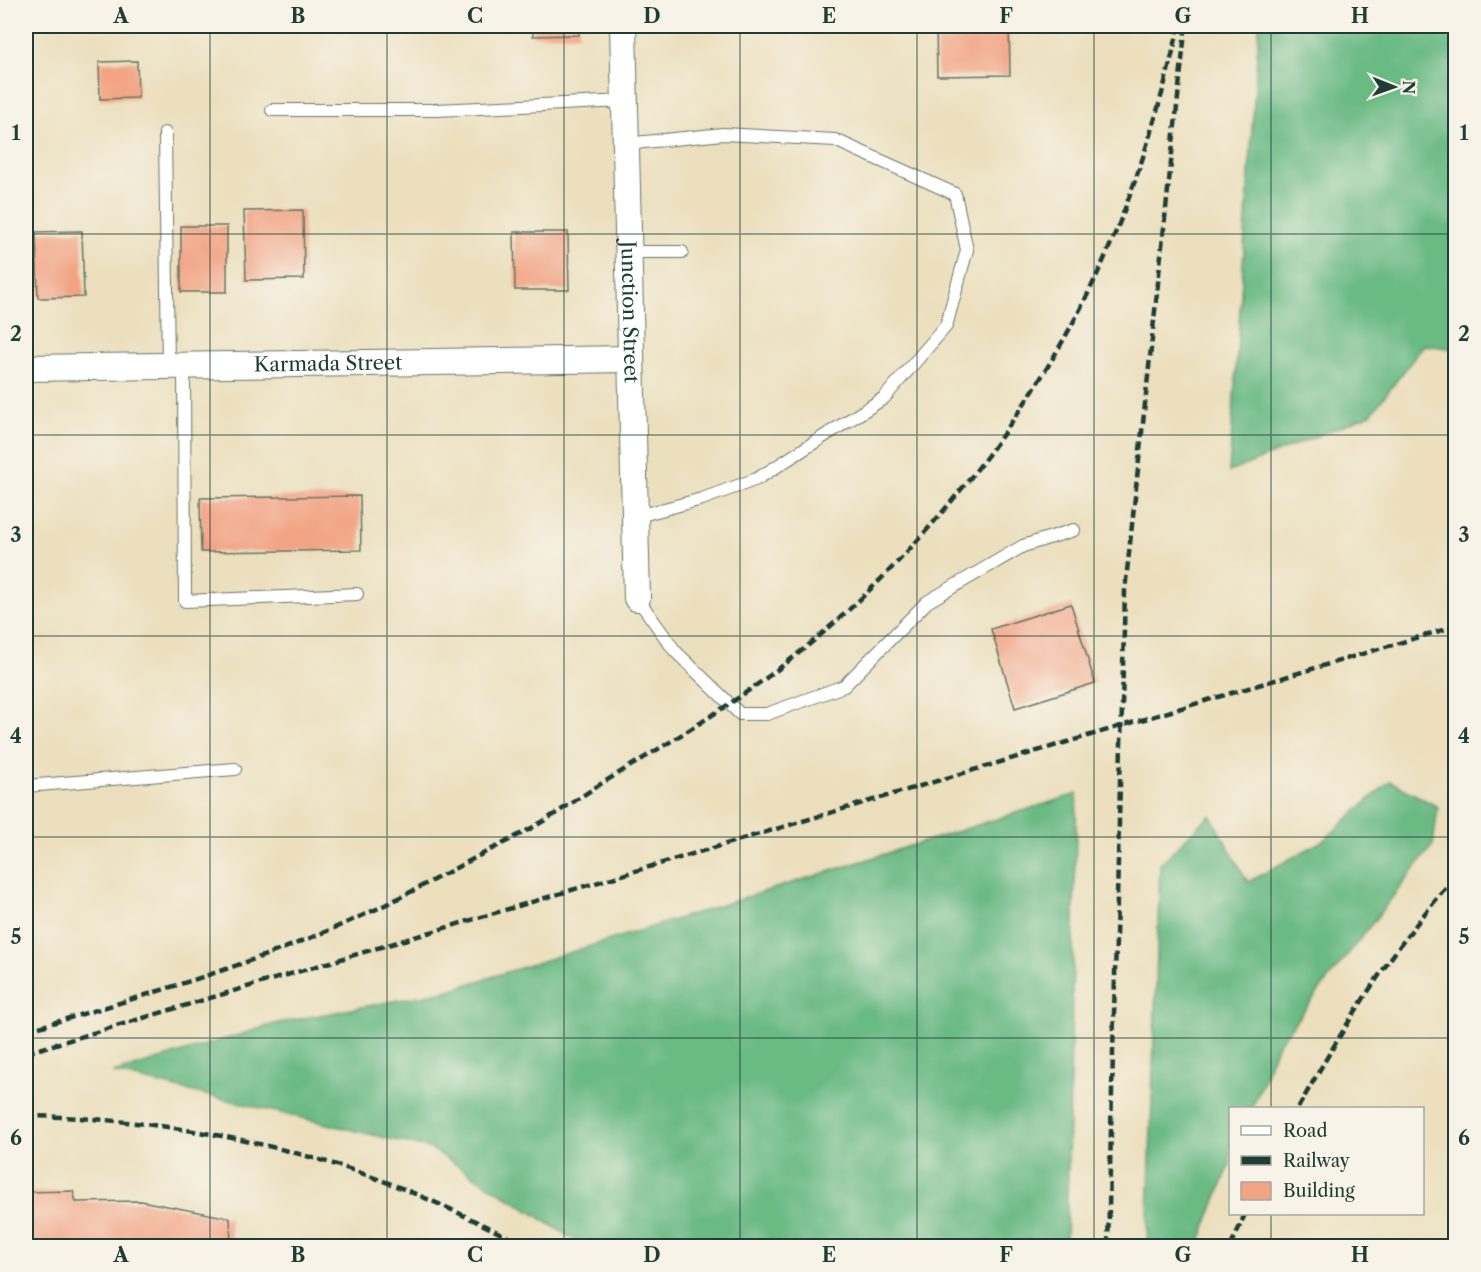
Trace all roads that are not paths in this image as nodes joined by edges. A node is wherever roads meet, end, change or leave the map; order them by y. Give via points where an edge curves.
1 (622, 26) edge
2 (624, 101) junction
3 (272, 110) dead end
4 (165, 133) dead end
5 (625, 144) junction
6 (627, 252) junction
7 (682, 252) dead end
8 (629, 359) junction
9 (176, 365) junction
10 (26, 368) edge
11 (634, 517) junction
12 (1074, 530) dead end
13 (357, 594) dead end
14 (637, 598) joint
15 (235, 769) dead end
16 (26, 786) edge

1 - 2 street, Junction Street
2 - 3 lane via 437,110
2 - 5 street, Junction Street
4 - 9 lane
5 - 6 street, Junction Street
5 - 11 lane via 723,134 835,140 955,194 967,250 946,326 885,398 757,479
6 - 7 lane
6 - 8 street, Junction Street
8 - 9 street, Karmada Street
8 - 11 street, Junction Street
9 - 10 street, Karmada Street
9 - 13 lane via 185,601
11 - 14 street, Junction Street
12 - 14 lane via 1023,546 927,602 844,686 767,714 740,714 675,651
15 - 16 lane

